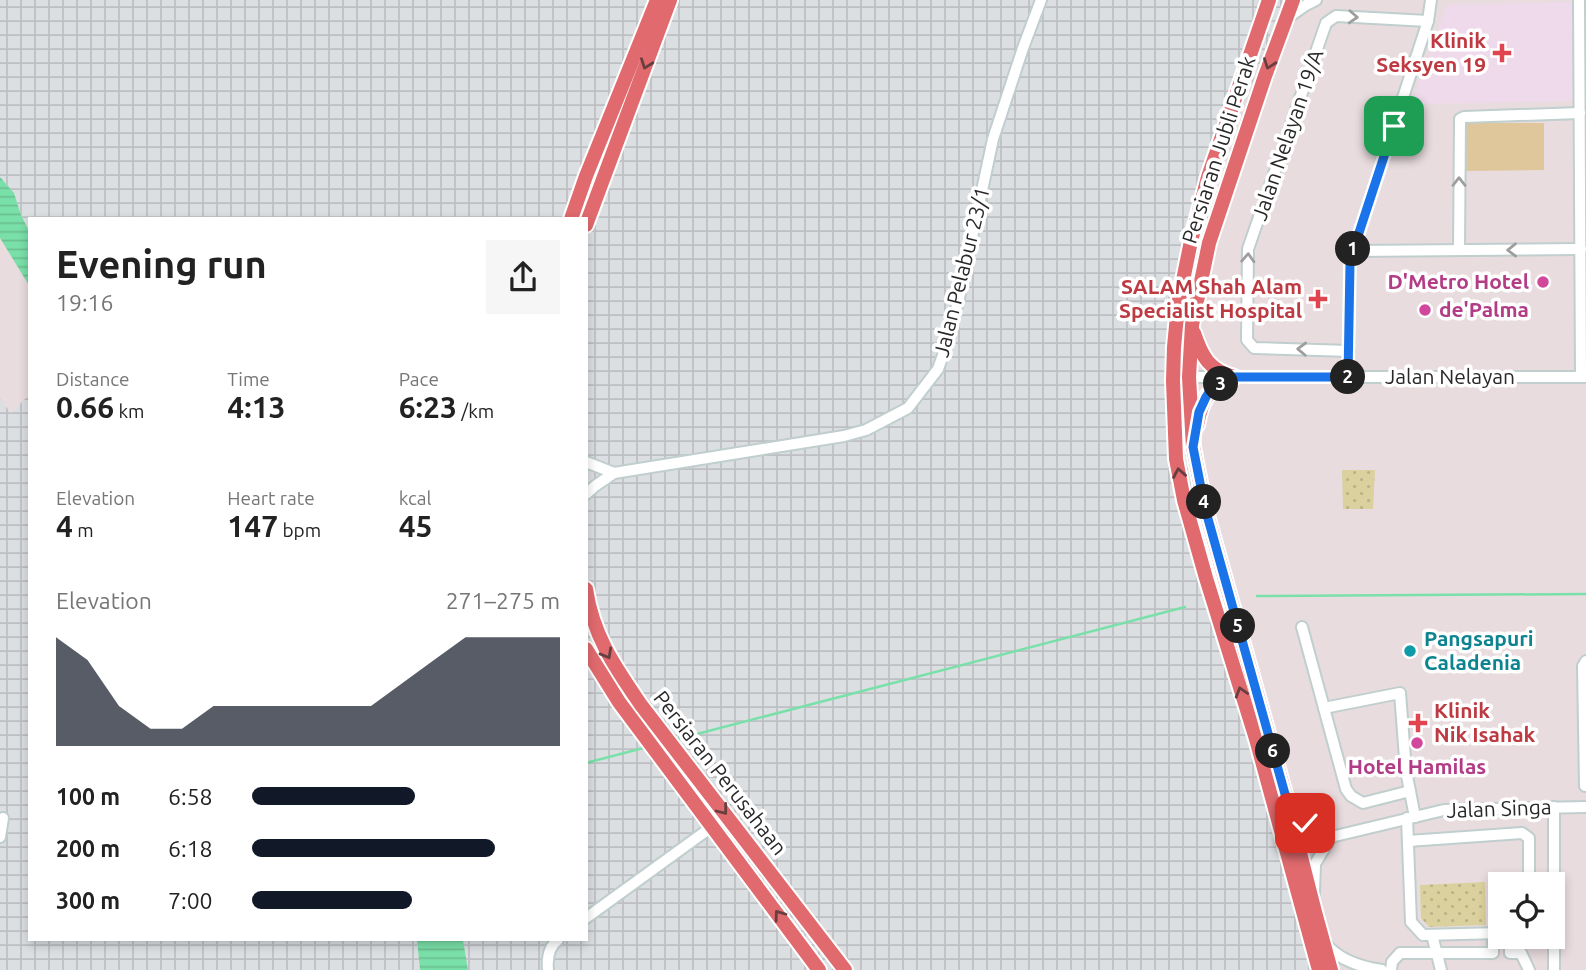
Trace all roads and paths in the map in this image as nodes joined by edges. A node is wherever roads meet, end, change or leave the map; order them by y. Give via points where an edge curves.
1 (657, 0) edge
2 (670, 0) edge
3 (1041, 0) edge
4 (1269, 0) edge
5 (1293, 0) edge
6 (1316, 0) edge
7 (1431, 0) edge
8 (1579, 0) edge
9 (1285, 20) junction
10 (1428, 20) junction
11 (1580, 113) junction
12 (572, 217) edge
13 (588, 220) edge
14 (1581, 249) junction
15 (1458, 250) junction
16 (1353, 251) junction
17 (1192, 325) junction
18 (1349, 351) junction
19 (1189, 377) junction
20 (1234, 377) junction
21 (1348, 377) junction
22 (1584, 377) edge
23 (1173, 398) junction
24 (1193, 447) junction
25 (588, 463) edge
26 (614, 474) junction
27 (588, 492) edge
28 (588, 596) edge
29 (1302, 627) dead end
30 (588, 652) edge
31 (1584, 663) edge
32 (1324, 708) junction
33 (1585, 786) edge
34 (1410, 791) junction
35 (1285, 794) junction
36 (1554, 807) junction
37 (1586, 807) edge
38 (3, 818) dead end
39 (1411, 818) junction
40 (713, 826) junction
41 (0, 837) edge
42 (1331, 837) junction
43 (1408, 841) junction
44 (1529, 872) edge
45 (1553, 872) edge
46 (1315, 912) junction
47 (588, 918) edge
48 (1488, 933) edge
49 (1432, 934) junction
50 (1322, 939) junction
51 (556, 941) edge
52 (1494, 949) edge
53 (1510, 949) edge
54 (1553, 949) edge
55 (1436, 953) junction
56 (548, 970) edge
57 (819, 970) edge
58 (845, 970) edge
59 (1319, 970) edge
60 (1331, 970) edge
61 (1382, 970) edge
62 (1391, 970) edge
63 (1441, 970) edge
64 (1529, 970) edge
65 (1554, 970) edge

1 - 12 main road
2 -> 13 main road
3 - 26 street, Jalan Pelabur 23/1 via 992,139 948,341 938,369 908,408 844,436
4 - 23 main road, Persiaran Jubli Perak via 1208,177 1191,241 1178,305
5 - 9 main road, Persiaran Jubli Perak
6 - 9 street
7 - 10 street
8 - 11 street
9 -> 17 main road, Persiaran Jubli Perak via 1209,243
10 - 16 street
18 -> 10 street, Jalan Nelayan 19/A via 1254,348 1247,340 1248,249 1326,23 1336,16
11 - 14 street
15 -> 11 street via 1460,119
14 -> 15 street
14 - 22 street
15 - 16 street
16 - 18 street
17 - 19 main road, Persiaran Jubli Perak
17 - 20 main road via 1206,360 1222,374
18 - 21 street
19 - 20 street, Jalan Nelayan
19 - 23 main road via 1181,380
19 - 24 main road, Persiaran Jubli Perak
20 - 21 street, Jalan Nelayan
20 - 24 main road via 1206,397
21 - 22 street, Jalan Nelayan
59 -> 23 main road, Persiaran Jubli Perak via 1184,500 1176,459
24 - 35 main road, Persiaran Jubli Perak via 1205,508
25 - 26 street
26 - 27 street, Jalan Pelabur 23/1
28 -> 58 main road, Persiaran Perusahaan via 600,640 614,667
29 - 32 street
30 - 40 main road, Persiaran Perusahaan via 619,702
31 - 33 street
32 - 34 street via 1351,796 1363,803
32 - 34 street via 1400,693
34 - 39 street
35 - 42 street via 1305,823
35 - 46 main road, Persiaran Jubli Perak
36 - 37 street, Jalan Singa
36 - 39 street, Jalan Singa via 1444,810
36 - 45 street
38 - 41 street
39 - 42 street, Jalan Singa
39 - 43 street
40 - 47 street
57 -> 40 main road, Persiaran Perusahaan
42 - 46 street via 1315,864
43 - 44 street via 1522,833 1529,838
43 - 49 street via 1411,922 1423,935
46 - 50 main road, Persiaran Jubli Perak
48 - 49 street
49 - 55 street
50 - 60 main road, Persiaran Jubli Perak
50 - 61 street via 1349,961
51 - 56 street via 547,959
52 - 55 street via 1493,953
53 - 64 street via 1510,953 1521,953
54 - 65 street
55 - 62 street via 1400,953
55 - 63 street

